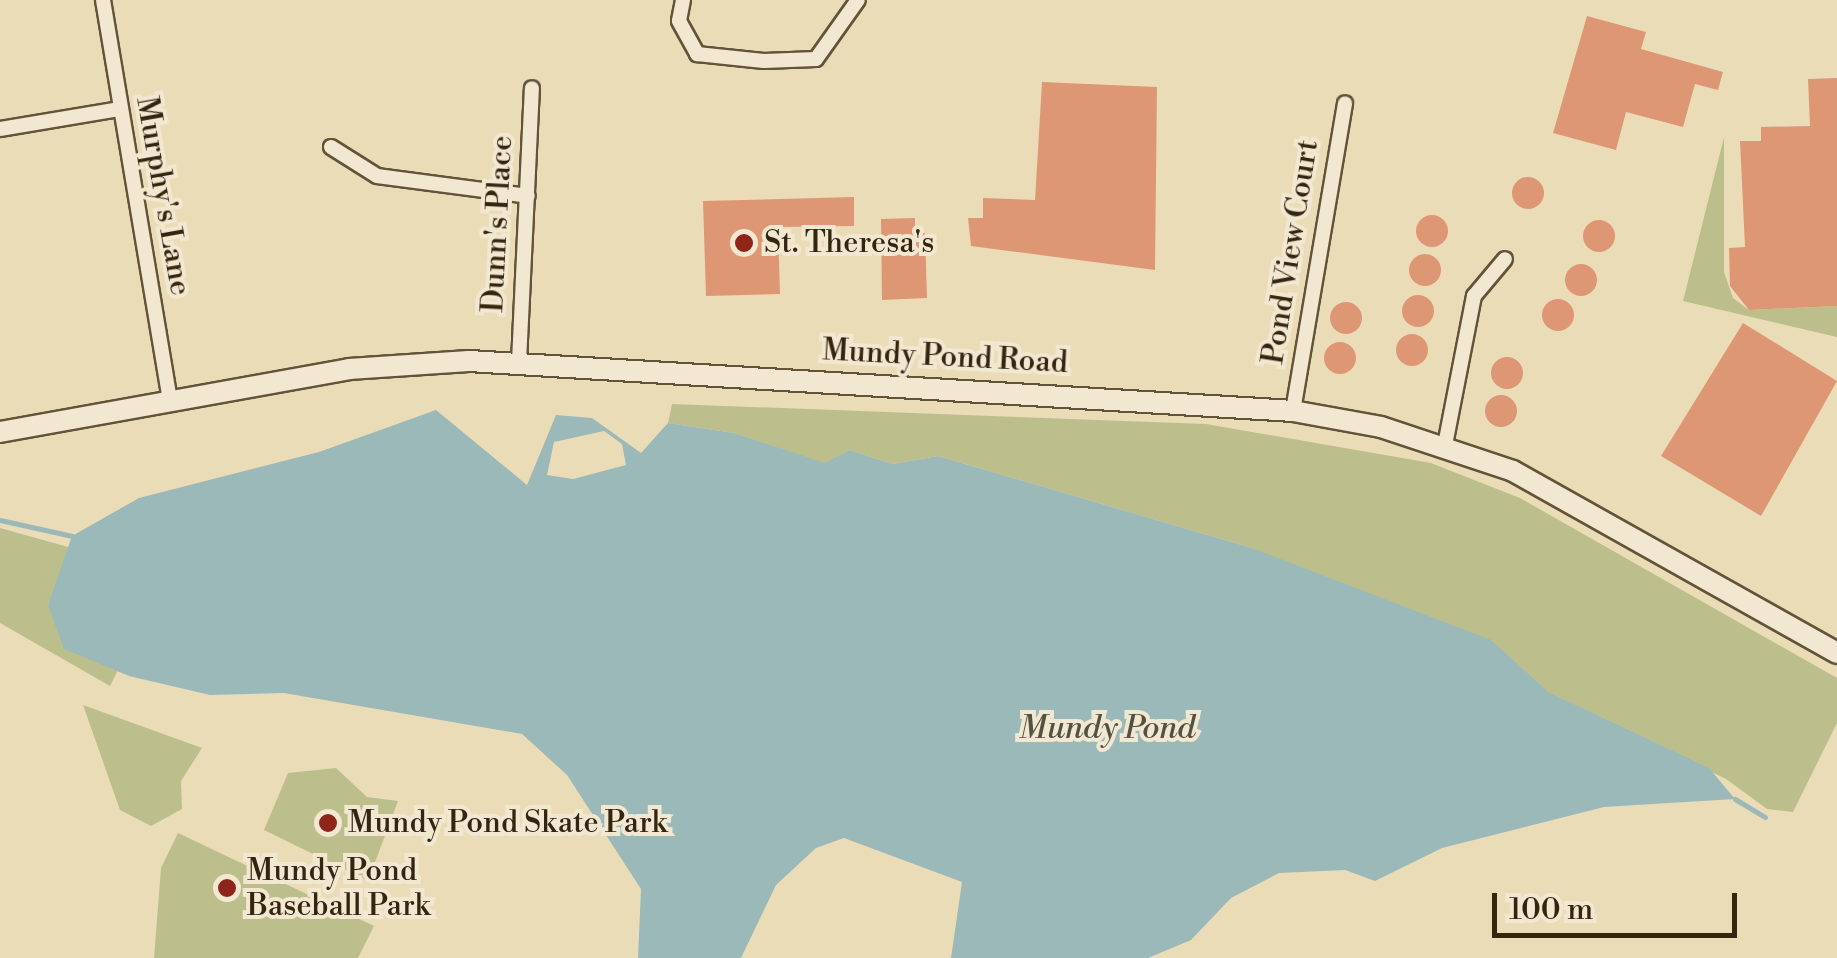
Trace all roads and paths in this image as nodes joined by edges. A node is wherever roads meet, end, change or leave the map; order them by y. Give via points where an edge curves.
1 (103, 0) edge
2 (683, 0) edge
3 (858, 0) edge
4 (532, 88) dead end
5 (1345, 103) dead end
6 (119, 109) junction
7 (0, 129) edge
8 (331, 147) dead end
9 (528, 196) junction
10 (1505, 259) dead end
11 (519, 362) junction
12 (170, 401) junction
13 (1293, 411) junction
14 (0, 432) edge
15 (1445, 445) junction
16 (1837, 652) edge

1 - 6 street, Murphy's Lane
2 - 3 street via 679,21 697,54 764,62 816,60
4 - 9 street, Dunn's Place
5 - 13 street, Pond View Court
6 - 7 street
6 - 12 street, Murphy's Lane
8 - 9 street via 377,176
9 - 11 street, Dunn's Place
10 - 15 street via 1474,296
11 - 12 street, Mundy Pond Road via 349,369
11 - 13 street, Mundy Pond Road
12 - 14 street, Mundy Pond Road
13 - 15 street, Mundy Pond Road
15 - 16 street, Mundy Pond Road via 1600,514

